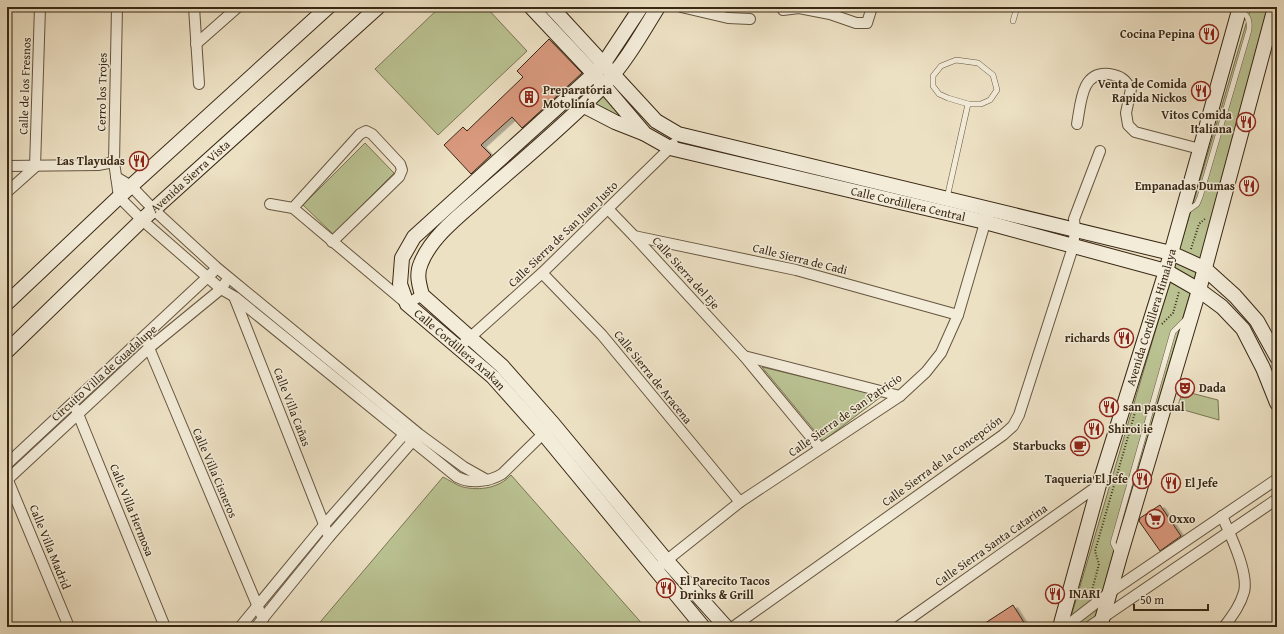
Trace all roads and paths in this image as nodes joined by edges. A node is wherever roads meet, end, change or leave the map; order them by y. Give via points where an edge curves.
1 (40, 7) edge
2 (117, 7) edge
3 (194, 7) edge
4 (238, 7) edge
5 (328, 7) edge
6 (378, 7) edge
7 (531, 7) edge
8 (551, 7) edge
9 (641, 7) edge
10 (658, 7) edge
11 (680, 7) edge
12 (872, 7) edge
13 (1017, 7) edge
14 (1275, 7) edge
15 (1239, 8) edge
16 (783, 10) dead end
17 (750, 19) dead end
18 (1013, 21) dead end
19 (196, 44) junction
20 (604, 64) junction
21 (594, 74) junction
22 (609, 80) junction
23 (199, 84) dead end
24 (968, 104) junction
25 (584, 106) junction
26 (1077, 124) dead end
27 (645, 134) junction
28 (678, 134) junction
29 (670, 148) junction
30 (1200, 149) junction
31 (1100, 151) dead end
32 (114, 162) junction
33 (7, 166) edge
34 (35, 167) junction
35 (116, 177) junction
36 (131, 186) junction
37 (897, 187) junction
38 (7, 192) edge
39 (119, 197) junction
40 (947, 199) junction
41 (893, 202) junction
42 (270, 204) dead end
43 (293, 208) junction
44 (608, 209) junction
45 (154, 210) junction
46 (987, 215) junction
47 (1181, 216) junction
48 (1208, 216) dead end
49 (142, 220) junction
50 (1075, 230) junction
51 (634, 236) junction
52 (332, 242) junction
53 (1073, 247) junction
54 (1171, 252) junction
55 (1188, 261) junction
56 (216, 268) junction
57 (1204, 268) junction
58 (1166, 271) junction
59 (542, 273) junction
60 (208, 277) junction
61 (229, 278) junction
62 (1182, 280) junction
63 (221, 289) junction
64 (242, 289) junction
65 (1199, 290) junction
66 (422, 296) junction
67 (235, 297) junction
68 (7, 303) edge
69 (407, 304) junction
70 (958, 315) junction
71 (1161, 325) dead end
72 (146, 335) junction
73 (470, 338) junction
74 (149, 348) junction
75 (459, 348) junction
76 (7, 351) edge
77 (744, 356) junction
78 (1277, 357) edge
79 (1277, 361) edge
80 (1263, 368) junction
81 (900, 396) junction
82 (1277, 402) edge
83 (73, 403) junction
84 (1137, 408) dead end
85 (78, 414) junction
86 (548, 429) junction
87 (407, 430) junction
88 (416, 437) junction
89 (820, 448) junction
90 (7, 464) edge
91 (7, 479) edge
92 (1277, 479) edge
93 (1099, 485) junction
94 (1277, 499) edge
95 (740, 502) junction
96 (1222, 516) junction
97 (324, 525) junction
98 (1229, 532) junction
99 (329, 537) junction
100 (661, 565) junction
101 (1109, 593) junction
102 (256, 606) junction
103 (1086, 611) junction
104 (259, 623) edge
105 (1102, 623) edge
106 (69, 627) edge
107 (165, 627) edge
108 (240, 627) edge
109 (703, 627) edge
110 (726, 627) edge
111 (733, 627) edge
112 (898, 627) edge
113 (1060, 627) edge
114 (1065, 627) edge
115 (1089, 627) edge
116 (1224, 627) edge

1 - 34 street, Calle de los Fresnos
2 - 32 street, Cerro los Trojes
3 - 19 street
4 - 19 street
5 - 36 street
6 - 45 street, Avenida Sierra Vista
7 - 21 street, Calle Cordillera Central
8 - 20 street, Calle Cordillera Central
9 - 20 street, Calle Cordillera Arakan
10 - 22 street, Calle Cordillera Arakan
11 - 17 street via 728,18
12 - 16 street via 867,23 856,23 830,14 798,8
13 - 18 lane
14 - 57 street
15 - 30 street, Avenida Cordillera Himalaya
15 - 47 lane via 1247,14 1250,30 1200,197 1197,204
19 - 23 street
20 - 21 street, Calle Cordillera Arakan
20 - 22 street, Calle Cordillera Central
21 - 22 street, Calle Cordillera Central
21 - 69 street, Calle Cordillera Arakan via 414,237 402,258 400,284
22 - 25 street, Calle Cordillera Arakan
22 - 27 street, Calle Cordillera Central
22 - 28 street, Calle Cordillera Central via 656,121
24 - 24 lane via 981,104 990,100 997,90 993,75 978,63 956,60 941,66 933,76 933,86 939,94
24 - 40 lane
25 - 27 street
25 - 66 street, Calle Cordillera Arakan via 436,239 420,264 418,279
26 - 30 street via 1089,81 1101,73 1118,76 1126,80 1131,89 1126,114 1128,125 1135,132
27 - 29 street, Calle Cordillera Central
28 - 29 street, Calle Sierra de San Juan Justo
28 - 37 street, Calle Cordillera Central
29 - 41 street, Calle Cordillera Central
29 - 44 street, Calle Sierra de San Juan Justo
30 - 47 street, Avenida Cordillera Himalaya
31 - 50 street, Calle Sierra de la Concepción via 1074,219
32 - 34 street
32 - 35 street, Cerro los Trojes
33 - 34 street
34 - 38 street
35 - 36 street
35 - 39 street, Cerro los Trojes
36 - 39 street
36 - 45 street
37 - 40 street, Calle Cordillera Central
37 - 41 street
39 - 49 street
39 - 68 street
40 - 46 street, Calle Cordillera Central
41 - 46 street, Calle Cordillera Central
42 - 43 street
43 - 52 street
43 - 52 street via 360,134 366,131 372,134 400,164 402,170 399,177
44 - 51 street, Calle Sierra del Eje
44 - 59 street, Calle Sierra de San Juan Justo
45 - 49 street, Avenida Sierra Vista
45 - 56 street
46 - 50 street, Calle Cordillera Central
46 - 53 street, Calle Cordillera Central
46 - 70 street, Calle Sierra de San Patricio
47 - 54 street, Avenida Cordillera Himalaya
48 - 55 path via 1199,224
49 - 60 street
49 - 76 street, Avenida Sierra Vista
50 - 53 street, Calle Sierra de la Concepción
50 - 54 street, Calle Cordillera Central
51 - 70 street, Calle Sierra de Cadi via 796,270
51 - 77 street, Calle Sierra del Eje
52 - 69 street
53 - 58 street, Calle Cordillera Central
53 - 111 street, Calle Sierra de la Concepción via 1019,415 1013,426 997,440
54 - 55 street, Calle Cordillera Central
54 - 58 street, Avenida Cordillera Himalaya
55 - 57 street, Calle Cordillera Central
56 - 60 street, Circuito Villa de Guadalupe
56 - 61 street
57 - 65 street
57 - 78 street, Calle Cordillera Central via 1235,296 1257,321
58 - 62 street, Calle Cordillera Central
58 - 93 street, Avenida Cordillera Himalaya
59 - 73 street, Calle Sierra de San Juan Justo
59 - 95 street, Calle Sierra de Aracena via 602,335
60 - 63 street
60 - 72 street, Circuito Villa de Guadalupe
61 - 63 street, Circuito Villa de Guadalupe
61 - 64 street
62 - 65 street, Calle Cordillera Central
62 - 71 path via 1172,313
63 - 67 street
63 - 74 street, Circuito Villa de Guadalupe
64 - 67 street
64 - 87 street
65 - 80 street, Calle Cordillera Central via 1222,307 1243,329
65 - 101 street
66 - 69 street
66 - 73 street, Calle Cordillera Arakan
67 - 87 street
67 - 97 street, Calle Villa Cañas
69 - 75 street, Calle Cordillera Arakan
70 - 81 street, Calle Sierra de San Patricio via 941,353 926,372
72 - 74 street, Calle Villa Cisneros
72 - 83 street, Circuito Villa de Guadalupe
73 - 75 street, Calle Sierra de San Juan Justo
73 - 86 street, Calle Cordillera Arakan via 502,366
74 - 85 street, Circuito Villa de Guadalupe
74 - 102 street, Calle Villa Cisneros
75 - 86 street, Calle Cordillera Arakan
77 - 81 street
77 - 89 street, Calle Sierra del Eje
79 - 80 street
80 - 82 street, Calle Cordillera Central
81 - 89 street, Calle Sierra de San Patricio
83 - 85 street, Calle Villa Hermosa
83 - 90 street, Circuito Villa de Guadalupe
84 - 103 path via 1095,551 1099,564
85 - 91 street, Circuito Villa de Guadalupe
85 - 107 street, Calle Villa Hermosa
86 - 88 street via 502,474 487,480 469,481 457,477
86 - 100 street, Calle Cordillera Arakan
87 - 88 street
87 - 97 street
88 - 99 street
89 - 95 street, Calle Sierra de San Patricio
91 - 106 street, Calle Villa Madrid
92 - 96 street
93 - 112 street, Calle Sierra Santa Catarina
93 - 113 street, Avenida Cordillera Himalaya
94 - 98 street
95 - 100 street, Calle Sierra de San Patricio
96 - 98 street
96 - 101 street
97 - 99 street, Calle Villa Cañas
97 - 102 street
98 - 105 street
98 - 116 street via 1244,574 1244,592
99 - 104 street
100 - 109 street, Calle Cordillera Arakan
100 - 110 street, Calle Cordillera Arakan
101 - 103 street
101 - 105 street
102 - 104 street, Calle Villa Cisneros
102 - 108 street
103 - 114 street
105 - 115 street

